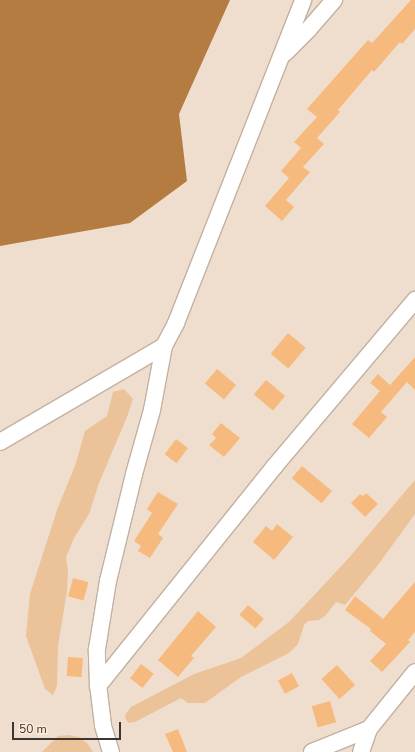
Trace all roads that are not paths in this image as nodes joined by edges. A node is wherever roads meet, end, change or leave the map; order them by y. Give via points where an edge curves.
1 (303, 0) edge
2 (334, 0) edge
3 (281, 57) junction
4 (415, 300) edge
5 (164, 346) junction
6 (0, 442) edge
7 (415, 672) edge
8 (98, 686) junction
9 (369, 729) junction
10 (111, 752) edge
11 (308, 752) edge
12 (361, 752) edge

1 - 3 street
2 - 3 street
3 - 5 street via 176,323
4 - 8 street via 274,467
5 - 6 street
5 - 8 street via 152,410 108,581 97,649
7 - 9 street
8 - 10 street via 103,725
9 - 11 street
9 - 12 street

